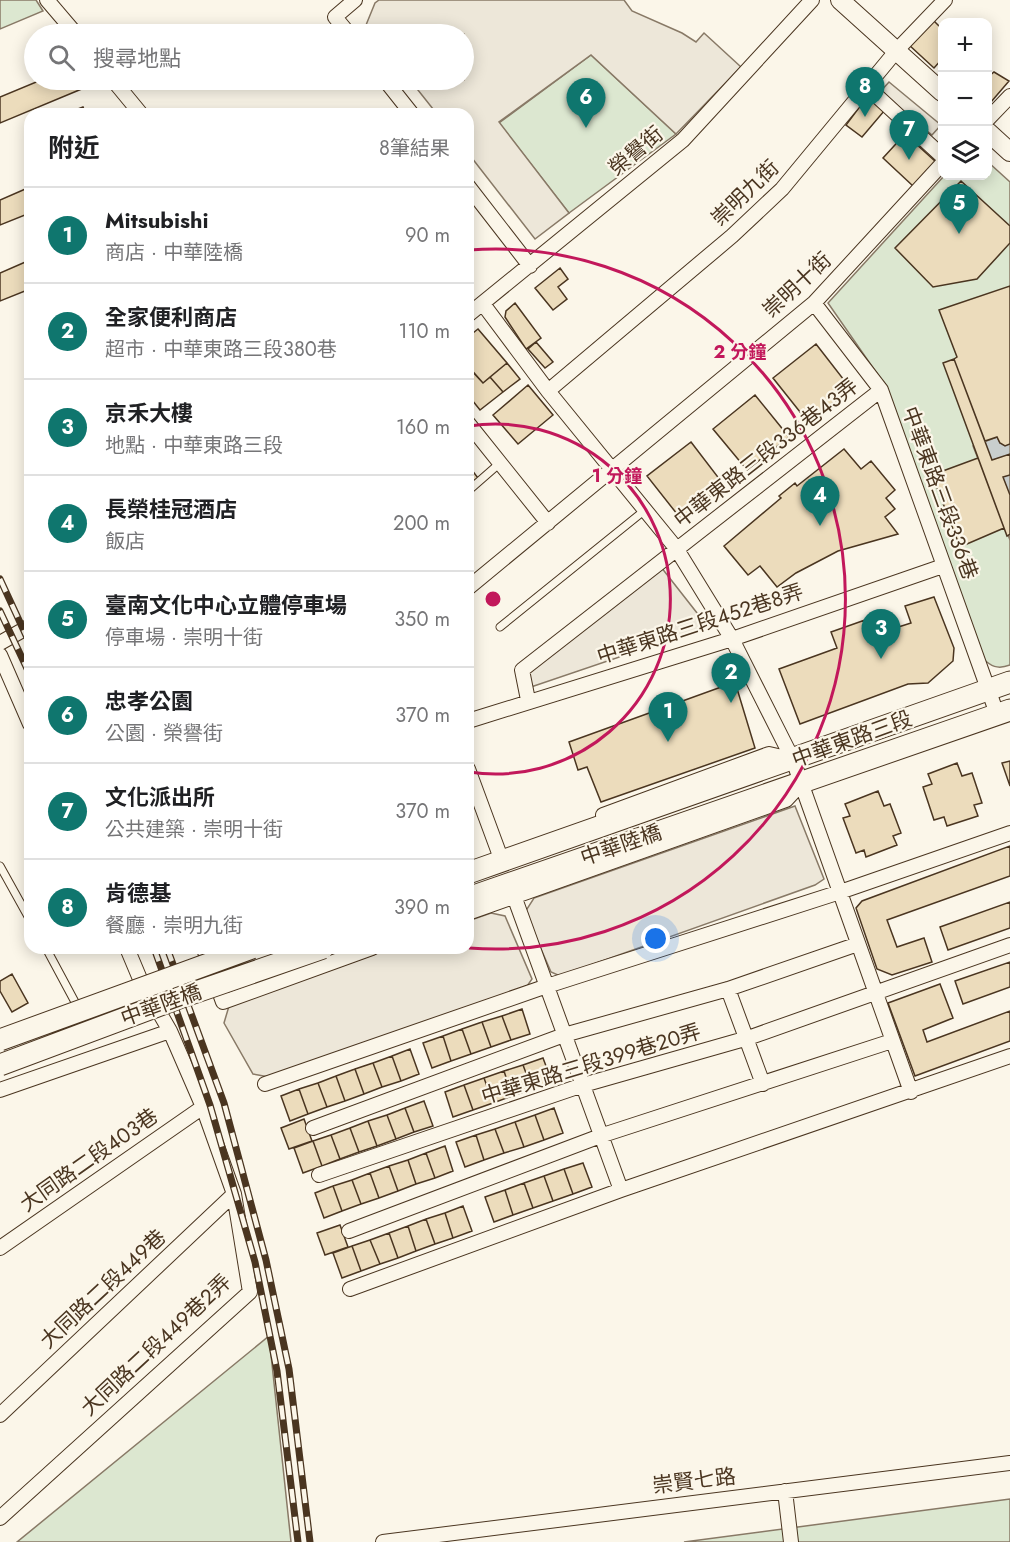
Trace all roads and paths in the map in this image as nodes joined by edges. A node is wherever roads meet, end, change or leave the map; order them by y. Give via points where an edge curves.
1 (47, 0) edge
2 (355, 0) edge
3 (812, 0) edge
4 (840, 0) edge
5 (945, 0) edge
6 (67, 24) edge
7 (341, 24) edge
8 (897, 50) junction
9 (866, 87) junction
10 (938, 88) edge
11 (121, 90) edge
12 (392, 90) edge
13 (1010, 96) edge
14 (136, 108) edge
15 (407, 108) edge
16 (992, 114) edge
17 (992, 136) edge
18 (938, 149) edge
19 (1010, 152) edge
20 (938, 168) edge
21 (474, 194) edge
22 (530, 266) junction
23 (814, 303) junction
24 (483, 304) junction
25 (474, 311) edge
26 (881, 390) junction
27 (548, 391) junction
28 (474, 430) edge
29 (500, 463) junction
30 (612, 471) junction
31 (474, 485) edge
32 (645, 510) junction
33 (548, 523) junction
34 (676, 548) junction
35 (943, 566) junction
36 (474, 583) edge
37 (500, 627) dead end
38 (24, 629) edge
39 (732, 639) junction
40 (0, 642) edge
41 (0, 655) edge
42 (1010, 682) edge
43 (988, 689) junction
44 (528, 700) junction
45 (24, 710) edge
46 (1004, 712) edge
47 (474, 719) edge
48 (793, 760) junction
49 (802, 783) junction
50 (474, 785) edge
51 (694, 795) joint
52 (706, 815) joint
53 (1010, 833) edge
54 (500, 852) junction
55 (474, 861) edge
56 (0, 866) edge
57 (474, 871) edge
58 (840, 892) junction
59 (474, 896) edge
60 (514, 896) junction
61 (24, 909) edge
62 (474, 911) edge
63 (858, 944) junction
64 (1010, 945) edge
65 (49, 954) edge
66 (130, 954) edge
67 (206, 954) edge
68 (236, 954) edge
69 (306, 954) edge
70 (355, 954) edge
71 (140, 979) junction
72 (547, 986) junction
73 (728, 989) junction
74 (876, 993) junction
75 (75, 1002) junction
76 (0, 1029) edge
77 (170, 1031) junction
78 (564, 1035) junction
79 (747, 1038) junction
80 (0, 1040) edge
81 (892, 1041) junction
82 (1010, 1056) edge
83 (0, 1065) edge
84 (265, 1084) dead end
85 (763, 1084) junction
86 (583, 1085) junction
87 (0, 1090) edge
88 (911, 1092) junction
89 (203, 1107) junction
90 (313, 1128) dead end
91 (603, 1135) junction
92 (319, 1174) dead end
93 (621, 1190) junction
94 (234, 1194) junction
95 (349, 1231) dead end
96 (0, 1248) edge
97 (350, 1289) dead end
98 (0, 1414) edge
99 (1010, 1463) edge
100 (785, 1491) junction
101 (0, 1518) edge
102 (383, 1542) edge
103 (791, 1542) edge

1 - 6 street
2 - 7 street via 335,17
3 - 22 street, 榮譽街 via 683,140
4 - 8 street
5 - 8 street, 崇明九街
8 - 9 street, 崇明九街
8 - 10 street
9 - 18 street
9 - 27 street, 崇明九街 via 782,189
11 - 14 street
12 - 15 street
13 - 16 street
17 - 19 street
20 - 23 street, 崇明十街
21 - 22 street
22 - 24 street, 榮譽街
23 - 26 street, 中華東路三段336巷
23 - 30 street, 崇明十街
24 - 25 street, 榮譽街
24 - 27 street
26 - 34 street, 中華東路三段336巷43弄
26 - 35 street, 中華東路三段336巷
27 - 30 street
28 - 29 street
29 - 31 lane
29 - 33 street
30 - 32 street
30 - 33 street, 崇明十街
32 - 34 street
32 - 37 lane
33 - 36 street, 崇明十街
34 - 39 street
34 - 44 street, 中華東路三段336巷43弄 via 522,670
35 - 39 street, 中華東路三段452巷8弄
35 - 43 street, 中華東路三段336巷
38 - 40 street
39 - 44 street, 中華東路三段452巷8弄
39 - 48 street
41 - 45 street
42 - 43 main road, 中華東路三段
43 - 46 street, 中華東路三段336巷
43 - 48 main road, 中華東路三段
44 - 47 street, 中華東路三段452巷8弄
46 - 49 main road, 中華東路三段
48 - 49 street
48 - 51 main road, 中華東路三段
48 - 54 street via 769,754
49 - 52 main road, 中華東路三段
49 - 58 street
49 - 60 street via 786,800
50 - 54 street
51 - 57 main road, 中華陸橋
52 - 59 main road, 中華陸橋
53 - 58 street
54 - 55 street
56 - 61 lane
58 - 63 street
58 - 72 street
60 - 62 street
60 - 72 street
63 - 73 street
63 - 74 street
64 - 74 street, 中華東路三段399巷20弄
65 - 75 lane
66 - 71 street, 大同路二段449巷2弄
67 - 70 street via 223,1002
68 - 80 main road, 中華陸橋, bridge
69 - 83 main road, 中華陸橋, bridge
71 - 75 street
71 - 77 street, 大同路二段449巷2弄
72 - 78 street
72 - 84 street
73 - 78 street
73 - 79 street
74 - 79 street, 中華東路三段399巷20弄
74 - 81 street
75 - 76 street
77 - 87 street
77 - 89 street, 大同路二段449巷2弄
78 - 86 street
78 - 90 street
79 - 85 street
79 - 86 street, 中華東路三段399巷20弄
81 - 85 street
81 - 88 street
82 - 88 street
85 - 91 street
86 - 91 street
86 - 92 street, 中華東路三段399巷20弄
88 - 93 street
89 - 94 street, 大同路二段449巷2弄
89 - 96 street, 大同路二段403巷
91 - 93 street
91 - 95 street
93 - 97 street
94 - 98 street, 大同路二段449巷
94 - 101 street, 大同路二段449巷2弄 via 250,1292
99 - 100 street, 崇賢七路
100 - 102 street, 崇賢七路
100 - 103 street

